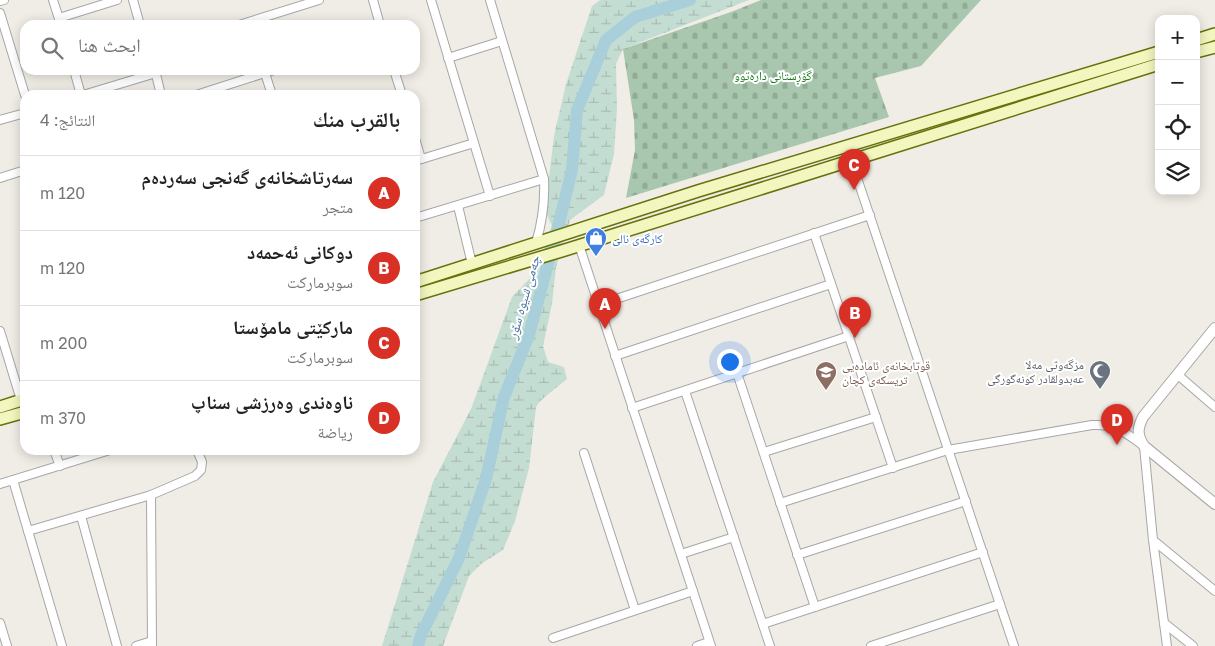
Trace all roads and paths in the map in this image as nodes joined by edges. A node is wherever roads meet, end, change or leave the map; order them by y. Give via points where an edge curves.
1 (4, 0) edge
2 (53, 0) edge
3 (117, 0) edge
4 (132, 0) edge
5 (319, 0) edge
6 (373, 0) edge
7 (431, 0) edge
8 (490, 0) edge
9 (0, 1) edge
10 (0, 13) edge
11 (59, 20) edge
12 (65, 20) edge
13 (138, 20) edge
14 (255, 20) edge
15 (379, 20) edge
16 (1215, 34) edge
17 (1200, 39) edge
18 (502, 41) junction
19 (1215, 47) edge
20 (1200, 51) edge
21 (1155, 53) edge
22 (448, 58) junction
23 (1155, 65) edge
24 (76, 75) edge
25 (145, 75) edge
26 (156, 75) edge
27 (260, 75) edge
28 (266, 75) edge
29 (396, 75) edge
30 (23, 90) edge
31 (80, 90) edge
32 (98, 90) edge
33 (160, 90) edge
34 (220, 90) edge
35 (270, 90) edge
36 (400, 90) edge
37 (993, 103) junction
38 (20, 114) edge
39 (998, 114) junction
40 (0, 120) edge
41 (474, 143) junction
42 (420, 159) edge
43 (851, 160) junction
44 (20, 172) edge
45 (0, 178) edge
46 (544, 180) junction
47 (490, 196) junction
48 (458, 206) junction
49 (870, 215) junction
50 (420, 217) edge
51 (814, 233) junction
52 (538, 242) junction
53 (579, 245) junction
54 (472, 264) junction
55 (420, 280) edge
56 (832, 284) junction
57 (420, 293) edge
58 (598, 305) junction
59 (1215, 328) edge
60 (0, 331) edge
61 (849, 336) junction
62 (615, 356) junction
63 (737, 373) junction
64 (1178, 375) junction
65 (20, 391) edge
66 (685, 391) junction
67 (20, 401) edge
68 (0, 407) edge
69 (1215, 407) edge
70 (632, 408) junction
71 (20, 414) edge
72 (876, 417) junction
73 (0, 420) edge
74 (1144, 446) junction
75 (948, 450) junction
76 (764, 452) junction
77 (584, 453) dead end
78 (56, 455) edge
79 (94, 455) edge
80 (199, 455) edge
81 (60, 466) junction
82 (893, 468) junction
83 (13, 480) junction
84 (0, 484) edge
85 (151, 495) junction
86 (966, 501) junction
87 (780, 504) junction
88 (1215, 504) edge
89 (80, 516) junction
90 (28, 531) junction
91 (734, 537) junction
92 (1153, 540) junction
93 (983, 552) junction
94 (681, 554) junction
95 (797, 555) junction
96 (693, 591) junction
97 (1215, 591) edge
98 (1000, 604) junction
99 (815, 607) junction
100 (635, 610) junction
101 (0, 623) edge
102 (1164, 623) junction
103 (763, 624) junction
104 (553, 638) dead end
105 (152, 644) edge
106 (710, 644) edge
107 (7, 646) edge
108 (62, 646) edge
109 (118, 646) edge
110 (136, 646) edge
111 (697, 646) edge
112 (770, 646) edge
113 (871, 646) edge
114 (1014, 646) edge
115 (1167, 646) edge
116 (1193, 646) edge

1 - 9 street
2 - 11 street
3 - 12 street
4 - 13 street
5 - 14 street
6 - 15 street
7 - 22 street
8 - 18 street
10 - 30 street
16 - 17 main road
18 - 22 street
18 - 46 street
19 - 20 main road
21 - 37 main road
22 - 41 street
23 - 39 main road
24 - 31 street
25 - 32 street
26 - 33 street
27 - 34 street
28 - 35 street
29 - 36 street
37 - 39 main road
37 - 52 main road
38 - 40 street
39 - 43 main road
41 - 42 street
41 - 47 street
43 - 49 street
43 - 53 main road
44 - 45 street
46 - 47 street
46 - 52 street
47 - 48 street
48 - 50 street
48 - 54 street
49 - 51 street
49 - 75 street
51 - 56 street
51 - 58 street
52 - 54 main road
53 - 57 main road
53 - 58 street
54 - 55 main road
56 - 61 street
56 - 62 street
58 - 62 street
59 - 64 street
60 - 65 street
61 - 63 street
61 - 72 street
62 - 70 street
63 - 66 street
63 - 76 street
64 - 69 street
64 - 74 street via 1139,425
66 - 70 street
66 - 91 street
67 - 68 main road
70 - 94 street
71 - 73 main road
72 - 76 street
72 - 82 street
74 - 75 street via 1111,425 1092,425
74 - 88 street
74 - 92 street
75 - 82 street
75 - 86 street
76 - 87 street
77 - 100 street
78 - 81 street
79 - 81 street
80 - 85 street via 201,470 195,476
81 - 83 street
82 - 87 street
83 - 84 street
83 - 90 street
85 - 89 street
85 - 105 street
86 - 93 street
86 - 95 street
87 - 95 street
89 - 90 street
89 - 109 street
90 - 108 street
91 - 94 street
91 - 103 street
92 - 97 street
92 - 102 street
93 - 98 street
93 - 99 street
94 - 96 street
95 - 99 street
96 - 100 street
96 - 106 street
98 - 113 street
98 - 114 street
99 - 103 street
100 - 104 street
101 - 107 street
102 - 115 street
102 - 116 street
103 - 112 street
105 - 110 street
106 - 111 street

